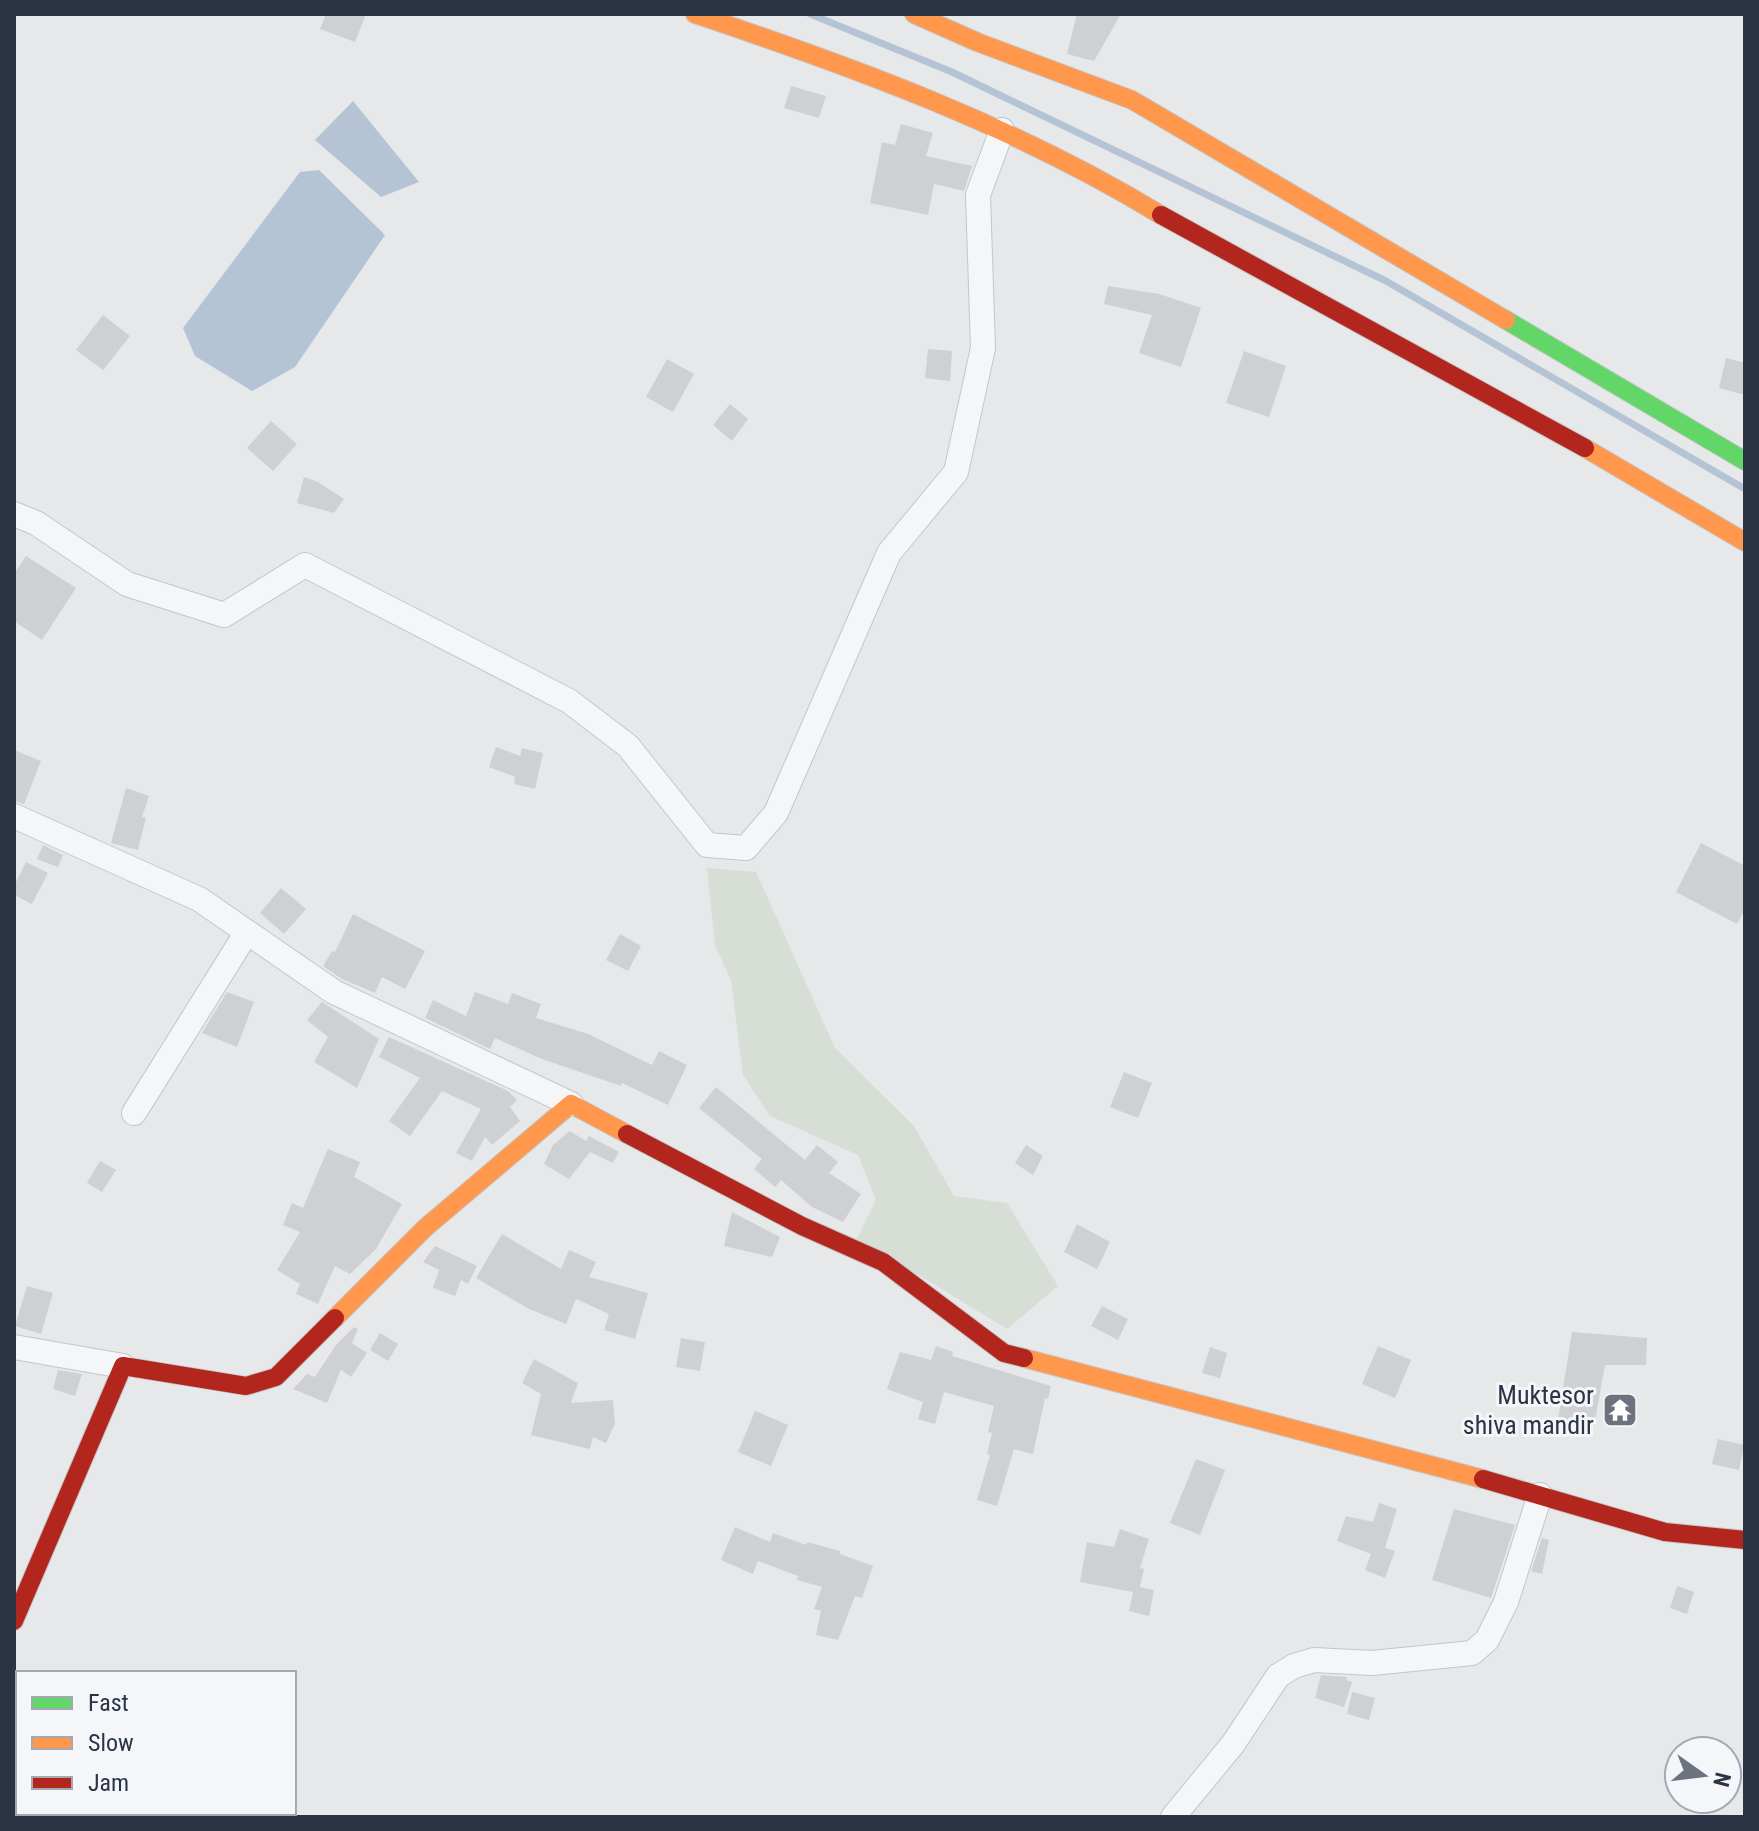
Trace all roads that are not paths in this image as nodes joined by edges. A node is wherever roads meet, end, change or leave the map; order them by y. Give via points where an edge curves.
1 (695, 14) edge
2 (914, 14) edge
3 (1002, 130) junction
4 (1745, 461) edge
5 (14, 514) edge
6 (1745, 542) edge
7 (14, 816) edge
8 (247, 932) junction
9 (571, 1104) junction
10 (134, 1113) dead end
11 (14, 1347) edge
12 (123, 1366) junction
13 (1540, 1495) junction
14 (1745, 1540) edge
15 (14, 1621) edge
16 (1173, 1817) edge

1 - 3 main road via 850,66
2 - 4 main road via 1132,100
3 - 5 street via 978,195 983,348 956,472 889,553 776,813 746,848 707,845 628,746 569,701 305,565 224,615 127,584
3 - 6 main road via 1095,175
7 - 8 street via 199,899
8 - 9 street via 334,992
8 - 10 street
9 - 12 main road via 425,1228 276,1377 246,1386
9 - 13 main road via 802,1226 883,1262 1004,1353
11 - 12 street
12 - 15 main road
13 - 14 main road via 1665,1532
13 - 16 street via 1506,1602 1487,1640 1472,1653 1383,1662 1314,1660 1294,1666 1278,1676 1233,1744

